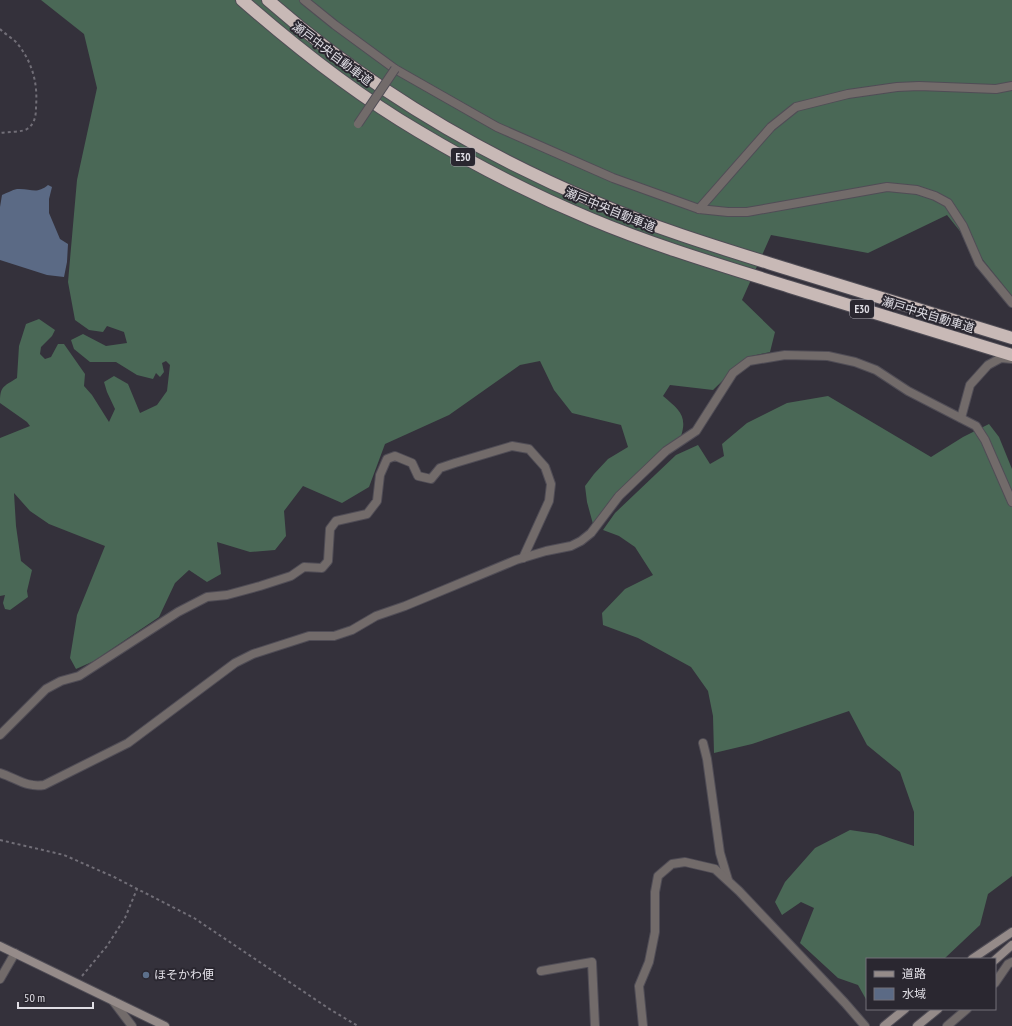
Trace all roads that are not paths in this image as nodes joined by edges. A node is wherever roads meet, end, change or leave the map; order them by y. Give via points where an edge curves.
1 (242, 0) edge
2 (268, 0) edge
3 (304, 0) edge
4 (395, 69) junction
5 (1012, 86) edge
6 (358, 124) dead end
7 (699, 209) junction
8 (1012, 303) edge
9 (1012, 338) edge
10 (1012, 355) edge
11 (1012, 359) edge
12 (961, 418) junction
13 (1012, 502) edge
14 (523, 558) junction
15 (0, 735) edge
16 (703, 743) dead end
17 (0, 773) edge
18 (728, 880) junction
19 (1012, 932) edge
20 (1012, 945) edge
21 (0, 946) edge
22 (15, 953) junction
23 (973, 958) edge
24 (996, 959) edge
25 (1012, 962) edge
26 (541, 971) dead end
27 (0, 978) edge
28 (996, 982) edge
29 (114, 1001) junction
30 (904, 1010) edge
31 (937, 1010) edge
32 (966, 1010) edge
33 (132, 1026) edge
34 (165, 1026) edge
35 (595, 1026) edge
36 (643, 1026) edge
37 (864, 1026) edge
38 (884, 1026) edge
39 (917, 1026) edge
40 (947, 1026) edge

1 - 10 highway, 瀬戸中央自動車道 / E30 via 281,34 354,89 417,131 528,190 642,239 712,263
2 - 9 highway, 瀬戸中央自動車道 / E30 via 363,74 425,116 534,175 595,202 716,247
3 - 4 street
4 - 6 street, bridge
4 - 7 street via 497,127 613,178
5 - 7 street via 996,89 897,87 848,94 796,107 771,126
7 - 8 street via 747,212 887,187 917,190 948,204 963,226 979,263
11 - 12 street via 1001,358 988,365 970,385
12 - 13 street via 976,426 985,440
12 - 14 street via 876,370 855,362 828,356 785,355 748,361 733,373 696,431 666,451 619,496 581,542
14 - 15 street via 549,501 551,484 545,467 529,449 512,446 455,463 440,468 431,479 418,476 412,463 395,456 387,459 380,475 377,501 367,514 336,521 330,529 328,562 322,568 304,567 291,576 260,586 227,595 207,597 178,612 79,676 46,689
14 - 17 street via 376,616 346,632 334,636 309,636 253,654 235,664 128,743 44,785 26,785
16 - 18 street via 720,853
18 - 36 street via 715,869 685,862 672,864 658,876 655,892 655,932 649,962 639,986
18 - 37 street
19 - 23 street
20 - 24 street
21 - 22 street
22 - 27 street
22 - 29 street
25 - 28 street
26 - 35 street via 592,962
29 - 33 street
29 - 34 street
30 - 38 street
31 - 39 street
32 - 40 street

